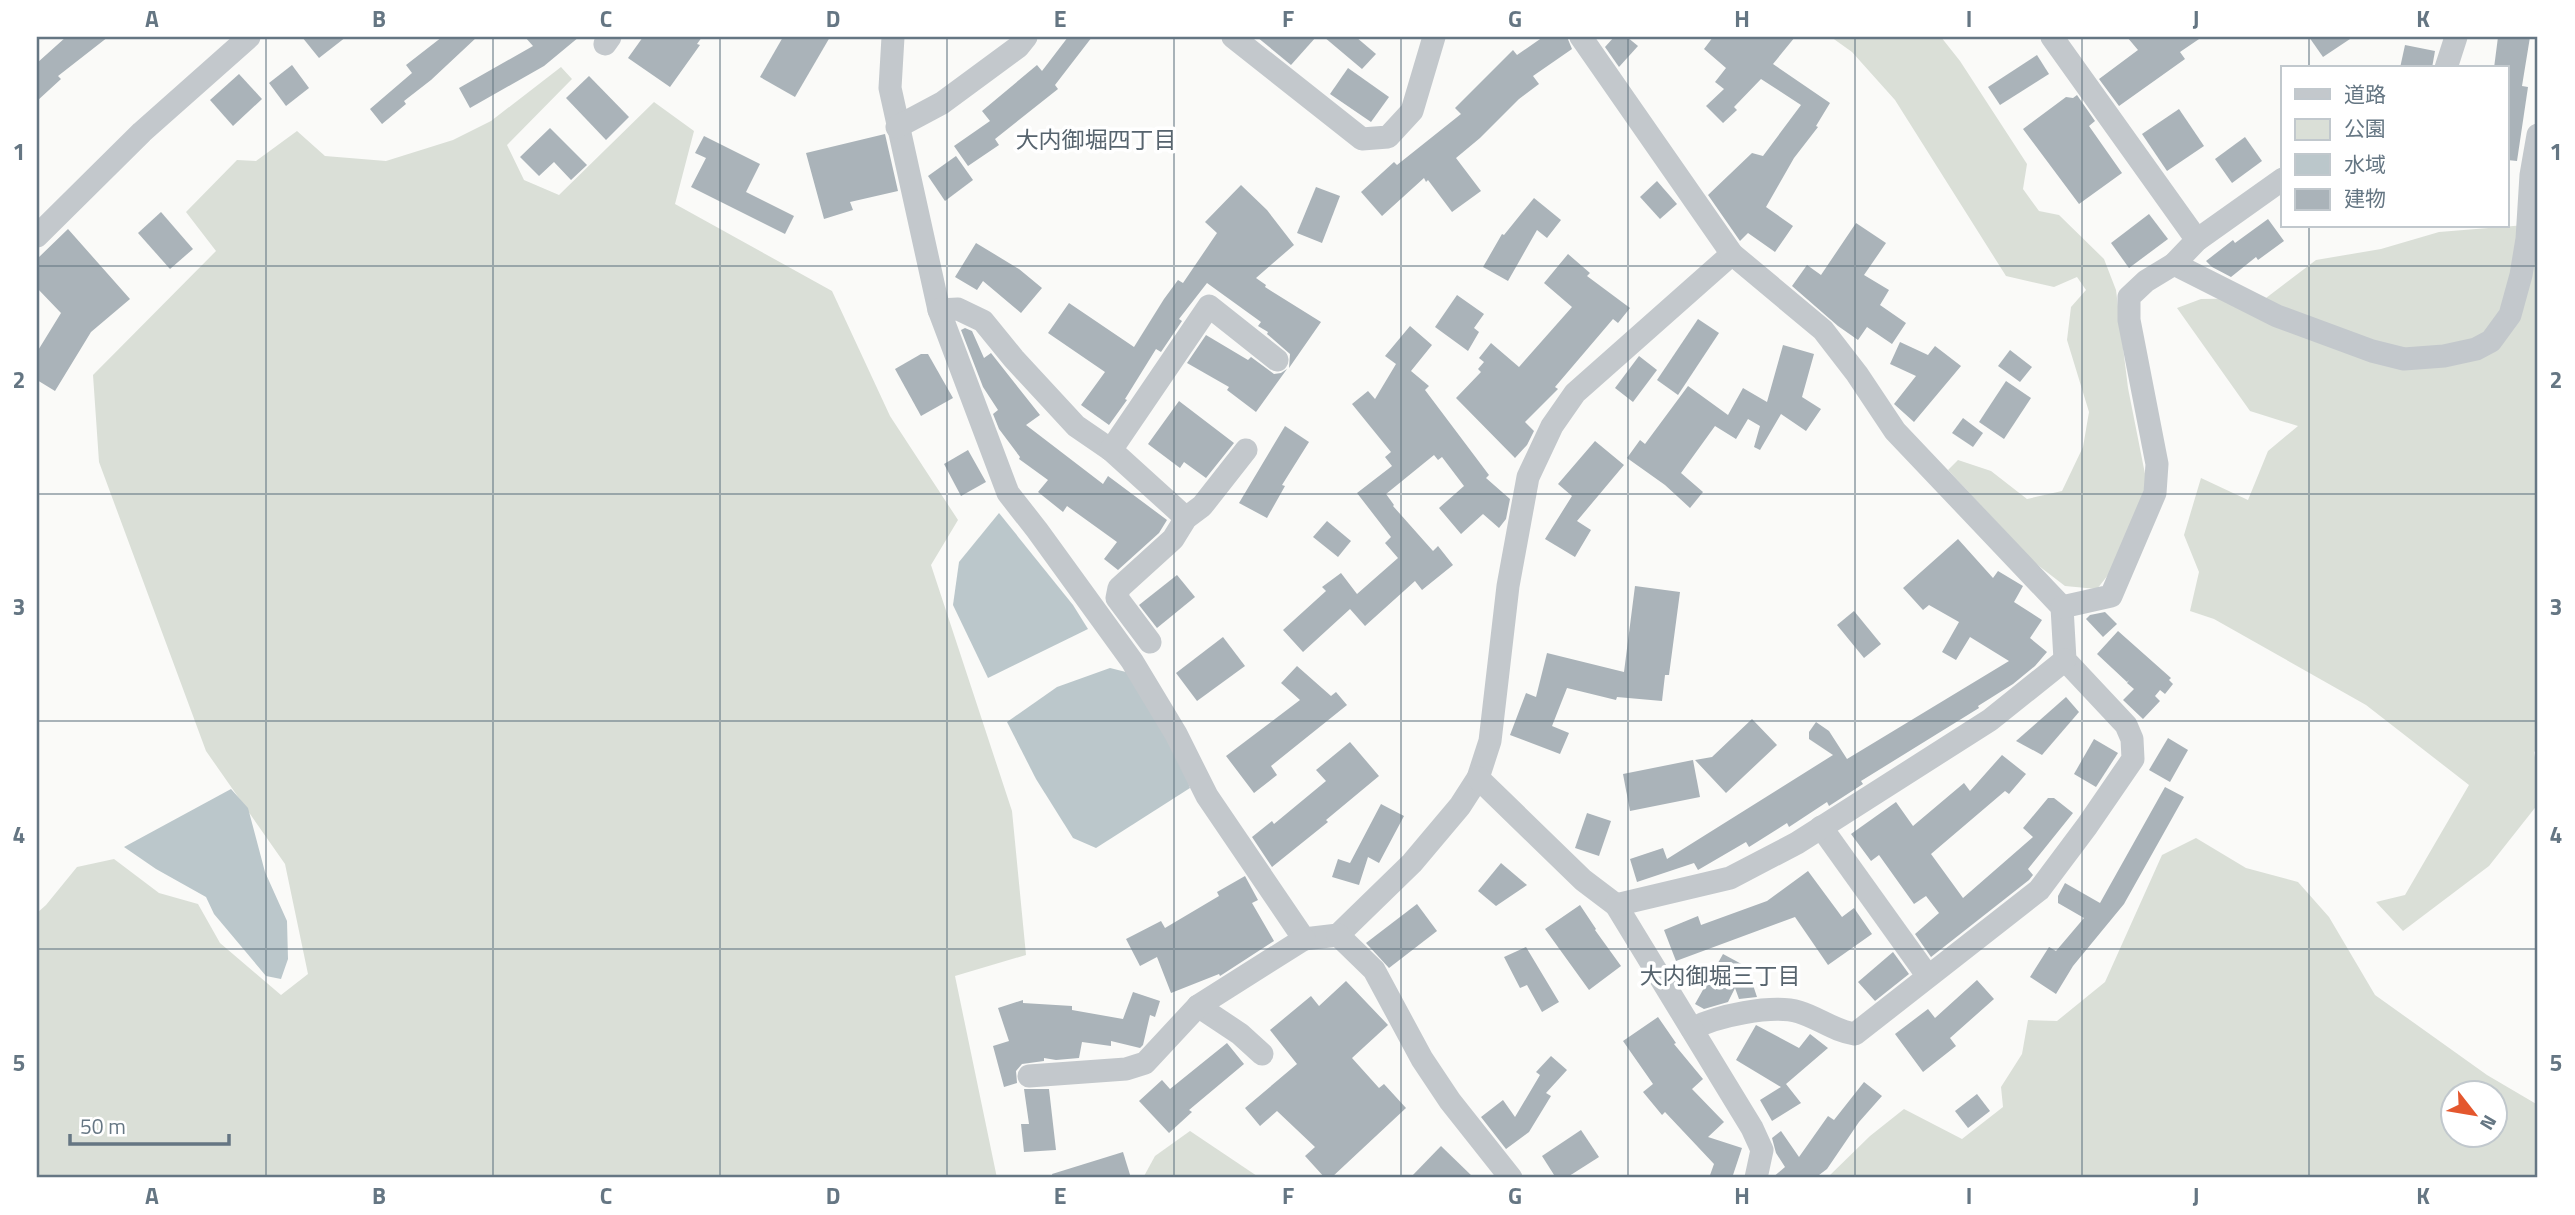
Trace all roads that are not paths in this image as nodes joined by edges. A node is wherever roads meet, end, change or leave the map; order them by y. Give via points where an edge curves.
1 (249, 37) edge
2 (893, 37) edge
3 (1027, 37) edge
4 (1233, 37) edge
5 (1434, 37) edge
6 (1581, 37) edge
7 (2052, 37) edge
8 (2456, 37) edge
9 (2447, 66) edge
10 (897, 127) junction
11 (2538, 135) edge
12 (2281, 180) edge
13 (37, 236) edge
14 (2197, 240) junction
15 (1732, 254) junction
16 (2174, 264) junction
17 (939, 310) junction
18 (1277, 360) dead end
19 (1111, 450) junction
20 (1246, 450) dead end
21 (1185, 532) junction
22 (2062, 607) junction
23 (1150, 642) dead end
24 (2065, 660) junction
25 (1478, 778) junction
26 (1821, 827) junction
27 (1616, 905) junction
28 (1338, 935) junction
29 (1304, 939) junction
30 (1927, 975) junction
31 (1198, 1006) junction
32 (1692, 1029) junction
33 (1262, 1055) dead end
34 (1029, 1076) dead end
35 (1511, 1178) edge
36 (1756, 1178) edge

1 - 13 street via 142,132
2 - 10 street via 890,88
3 - 10 street via 942,103
4 - 5 street via 1362,139 1388,137 1412,111
6 - 15 street
7 - 14 street
8 - 9 street
10 - 17 street
11 - 16 street via 2527,239 2510,315 2491,341 2476,349 2404,359 2372,351 2277,316
12 - 14 street
14 - 16 street
15 - 22 street via 1823,330 1895,431
15 - 25 street via 1575,393 1552,426 1528,477 1508,586 1490,741
16 - 22 street via 2129,297 2129,320 2157,464 2155,493 2111,596
17 - 19 street via 958,309 983,321 1076,426
17 - 29 street via 1008,493 1132,661 1207,796
18 - 19 street via 1209,306
19 - 21 street
20 - 21 street
21 - 23 street via 1119,588 1117,598
22 - 24 street
24 - 26 street via 1990,720
24 - 30 street via 2126,725 2133,759 2039,890
25 - 27 street via 1583,880
25 - 28 street via 1412,863
26 - 27 street via 1730,878
26 - 30 street
27 - 32 street
28 - 29 street
28 - 35 street via 1374,970 1422,1059
29 - 31 street
30 - 32 street via 1855,1034 1798,1012 1772,1010 1707,1021
31 - 33 street
31 - 34 street via 1145,1063 1126,1069
32 - 36 street via 1762,1150

